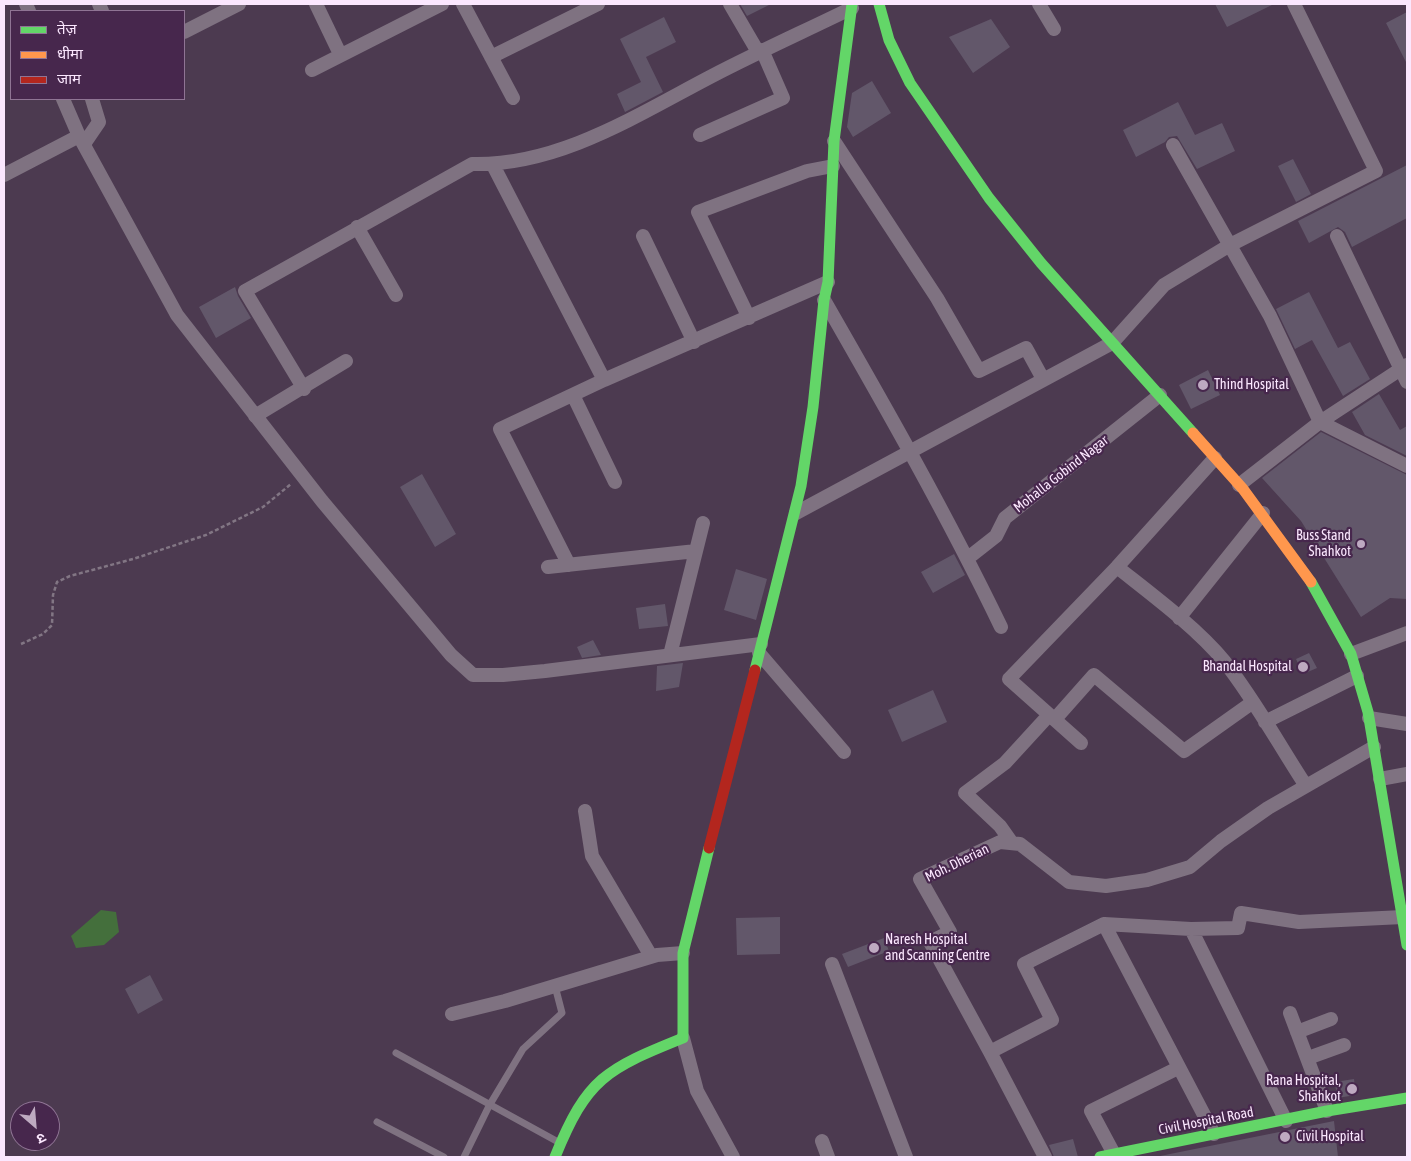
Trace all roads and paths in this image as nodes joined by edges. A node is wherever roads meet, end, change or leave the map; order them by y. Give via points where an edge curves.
1 (239, 4) edge
2 (316, 4) edge
3 (442, 4) edge
4 (463, 4) edge
5 (598, 4) edge
6 (730, 4) edge
7 (879, 4) edge
8 (1039, 4) edge
9 (1294, 4) edge
10 (852, 6) edge
11 (1054, 29) dead end
12 (185, 31) edge
13 (760, 51) junction
14 (340, 54) junction
15 (490, 57) junction
16 (312, 70) dead end
17 (513, 98) dead end
18 (63, 100) edge
19 (92, 100) edge
20 (700, 135) dead end
21 (81, 140) junction
22 (834, 140) junction
23 (1173, 145) dead end
24 (493, 165) junction
25 (833, 166) junction
26 (4, 175) edge
27 (357, 227) junction
28 (643, 236) dead end
29 (1337, 236) dead end
30 (1230, 245) junction
31 (828, 282) junction
32 (396, 295) dead end
33 (824, 300) junction
34 (749, 318) junction
35 (694, 342) junction
36 (1112, 344) junction
37 (346, 361) dead end
38 (1404, 367) edge
39 (1043, 379) junction
40 (604, 380) junction
41 (1407, 382) edge
42 (304, 389) junction
43 (573, 395) junction
44 (1160, 395) junction
45 (255, 416) junction
46 (1320, 422) junction
47 (910, 450) junction
48 (1215, 458) junction
49 (1407, 466) edge
50 (302, 476) junction
51 (615, 482) dead end
52 (1240, 485) junction
53 (1262, 512) junction
54 (796, 513) junction
55 (703, 523) dead end
56 (696, 551) junction
57 (968, 558) junction
58 (568, 565) junction
59 (548, 567) dead end
60 (1117, 567) junction
61 (1179, 618) junction
62 (1001, 627) dead end
63 (1407, 633) edge
64 (21, 644) dead end
65 (760, 649) junction
66 (1351, 654) junction
67 (670, 655) junction
68 (1357, 676) junction
69 (1253, 702) junction
70 (1052, 717) junction
71 (1369, 718) junction
72 (1265, 722) junction
73 (1407, 724) edge
74 (1081, 744) dead end
75 (1374, 747) junction
76 (844, 752) dead end
77 (1407, 774) edge
78 (1380, 780) junction
79 (1306, 786) junction
80 (586, 811) dead end
81 (1012, 844) junction
82 (1403, 917) junction
83 (1104, 924) junction
84 (1191, 929) junction
85 (1407, 945) edge
86 (683, 953) junction
87 (651, 956) junction
88 (832, 964) dead end
89 (555, 986) junction
90 (1290, 1013) dead end
91 (452, 1014) dead end
92 (1331, 1020) dead end
93 (1297, 1032) junction
94 (683, 1038) junction
95 (1344, 1045) dead end
96 (990, 1052) junction
97 (396, 1053) dead end
98 (1308, 1058) junction
99 (1178, 1068) junction
100 (1407, 1098) edge
101 (489, 1106) junction
102 (1327, 1111) junction
103 (1286, 1121) junction
104 (377, 1122) dead end
105 (1214, 1134) junction
106 (822, 1141) dead end
107 (560, 1144) junction
108 (1114, 1154) junction
109 (444, 1157) edge
110 (464, 1157) edge
111 (555, 1157) edge
112 (733, 1157) edge
113 (828, 1157) edge
114 (906, 1157) edge
115 (1045, 1157) edge
116 (1100, 1157) edge

1 - 12 street
2 - 14 street
3 - 14 street
4 - 15 street
5 - 15 street
6 - 13 street
7 - 36 street via 889,40 910,83 984,190 1041,264
8 - 11 street
9 - 30 street via 1376,171
10 - 13 street
10 - 22 street
13 - 20 street via 783,98
13 - 24 street via 570,148
14 - 16 street
15 - 17 street
18 - 21 street
19 - 21 street via 99,122
21 - 26 street
21 - 45 street via 177,315
22 - 25 street
22 - 39 street via 937,298 979,370 1026,348
23 - 30 street
24 - 27 street via 472,164
24 - 40 street
25 - 31 street
25 - 34 street via 698,212
27 - 32 street
27 - 42 street via 245,291
28 - 35 street
29 - 38 street
30 - 36 street via 1164,285
30 - 46 street via 1270,316
31 - 33 street
31 - 34 street
33 - 47 street
33 - 54 street via 815,411
34 - 35 street
35 - 40 street
36 - 39 street
36 - 44 street
37 - 42 street
38 - 41 street
38 - 46 street
39 - 47 street
40 - 43 street
42 - 45 street
43 - 51 street
43 - 58 street via 500,429
44 - 48 street
44 - 57 street, Mohalla Gobind Nagar via 1005,518 996,536
45 - 50 street
46 - 49 street
46 - 52 street
47 - 54 street
47 - 57 street
48 - 52 street
48 - 60 street
50 - 64 path via 263,507 206,535 57,582 52,625
50 - 67 street via 451,655 473,675 503,675
52 - 53 street
53 - 61 street
53 - 66 street via 1310,581
54 - 65 street
55 - 56 street
56 - 58 street
56 - 67 street
57 - 62 street
58 - 59 street
60 - 61 street
60 - 70 street via 1010,679
61 - 69 street via 1223,660
63 - 66 street
65 - 67 street
65 - 76 street
65 - 86 street
66 - 68 street
68 - 71 street
68 - 72 street
69 - 70 street via 1184,752 1094,675
69 - 72 street
70 - 74 street
70 - 81 street via 1005,763 965,793 1000,826
71 - 73 street
71 - 75 street
72 - 79 street
75 - 78 street
75 - 79 street
77 - 78 street
78 - 82 street
79 - 81 street via 1268,808 1190,867 1147,880 1106,886 1069,882 1020,844
80 - 87 street via 592,856
81 - 96 street, Moh. Dherian via 1000,842 920,879 950,932 930,942
82 - 84 street via 1299,922 1241,913 1238,928
82 - 85 street
83 - 84 street
83 - 96 street via 1024,964 1052,1020
83 - 99 street
84 - 103 street
86 - 87 street
86 - 94 street
87 - 89 street
88 - 114 street
89 - 91 street
89 - 101 lane via 562,1013 523,1049
90 - 93 street
92 - 93 street
93 - 98 street
94 - 107 street via 630,1060 596,1083 569,1122
94 - 112 street via 697,1091
95 - 98 street
96 - 115 street, Moh. Dherian
97 - 101 lane
98 - 102 street
99 - 105 street
99 - 108 street via 1091,1111
100 - 102 street, Civil Hospital Road
101 - 107 lane
101 - 110 lane
102 - 103 street, Civil Hospital Road
103 - 105 street, Civil Hospital Road
104 - 109 lane
105 - 108 street, Civil Hospital Road
106 - 113 street
107 - 111 street
108 - 116 street, Civil Hospital Road

